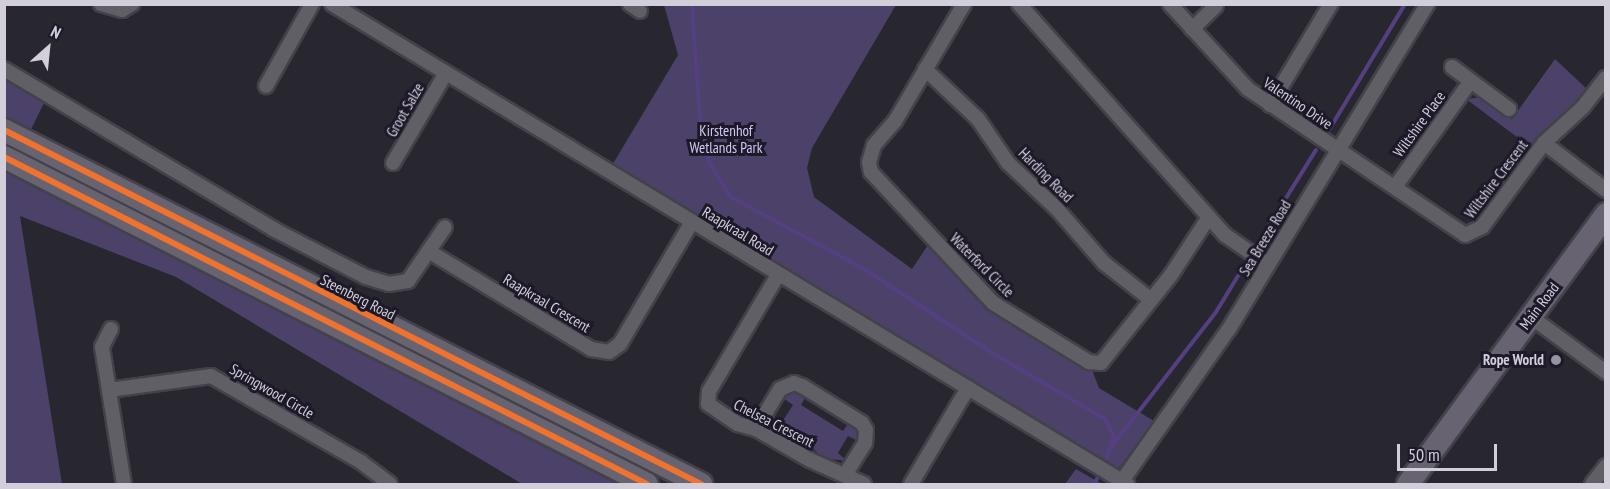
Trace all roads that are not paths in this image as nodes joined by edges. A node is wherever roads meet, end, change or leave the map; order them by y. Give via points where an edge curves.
1 (132, 4) edge
2 (312, 4) edge
3 (332, 4) edge
4 (964, 4) edge
5 (1019, 4) edge
6 (1170, 4) edge
7 (1331, 4) edge
8 (1427, 4) edge
9 (1216, 6) dead end
10 (105, 7) edge
11 (1192, 29) junction
12 (1452, 67) dead end
13 (4, 69) edge
14 (925, 69) junction
15 (446, 73) junction
16 (1605, 78) edge
17 (1471, 81) junction
18 (266, 86) dead end
19 (1270, 105) junction
20 (1509, 109) dead end
21 (4, 130) edge
22 (1544, 143) junction
23 (1338, 149) junction
24 (4, 156) edge
25 (393, 163) dead end
26 (1395, 187) junction
27 (1605, 190) edge
28 (1605, 214) edge
29 (1209, 217) junction
30 (692, 222) junction
31 (446, 227) dead end
32 (430, 252) junction
33 (1267, 264) junction
34 (778, 275) junction
35 (1150, 299) junction
36 (1531, 317) junction
37 (111, 329) dead end
38 (1605, 372) edge
39 (968, 388) junction
40 (109, 390) junction
41 (756, 429) junction
42 (1605, 466) edge
43 (846, 474) junction
44 (1120, 480) edge
45 (124, 484) edge
46 (390, 484) edge
47 (647, 484) edge
48 (701, 484) edge
49 (864, 484) edge
50 (910, 484) edge
51 (1408, 484) edge
52 (1592, 484) edge

1 - 10 street via 122,10
2 - 18 street
3 - 15 street, Raapkraal Road
4 - 14 street, Waterford Circle
5 - 29 street
6 - 11 street, Valentino Drive
7 - 19 street
8 - 23 street, Sea Breeze Road
9 - 11 street
11 - 19 street, Valentino Drive via 1248,89
12 - 17 street
13 - 32 street via 273,230 366,277 389,284 408,281
14 - 35 street, Harding Road via 978,120 1008,163 1058,209 1104,263
14 - 35 street, Waterford Circle via 870,153 871,172 993,303 1095,363 1105,359
15 - 25 street, Groot Salze
15 - 30 street, Raapkraal Road
16 - 22 street, Wiltshire Crescent via 1583,107
17 - 20 street
17 - 26 street, Wiltshire Place
19 - 23 street, Valentino Drive
21 - 48 main road, Steenberg Road
22 - 26 street, Wiltshire Crescent via 1482,227 1470,235 1456,233
22 - 27 street
23 - 26 street, Wiltshire Crescent
23 - 33 street, Sea Breeze Road
24 - 47 main road
28 - 36 main road, Main Road
29 - 33 street via 1225,235
29 - 35 street, Waterford Circle via 1172,275
30 - 32 street, Raapkraal Crescent via 620,344 609,352 591,349
30 - 34 street, Raapkraal Road
31 - 32 street
33 - 44 street, Sea Breeze Road via 1229,329
34 - 39 street, Raapkraal Road
34 - 41 street, Chelsea Crescent via 706,397 713,410
36 - 38 street
36 - 51 main road, Main Road
37 - 40 street via 102,347
39 - 44 street, Raapkraal Road
39 - 50 street
40 - 45 street
40 - 46 street, Springwood Circle via 211,376 361,462
41 - 43 street, Chelsea Crescent via 810,460
41 - 43 street via 780,389 794,384 802,386 862,423 866,430 865,442
42 - 52 street
43 - 49 street, Chelsea Crescent

